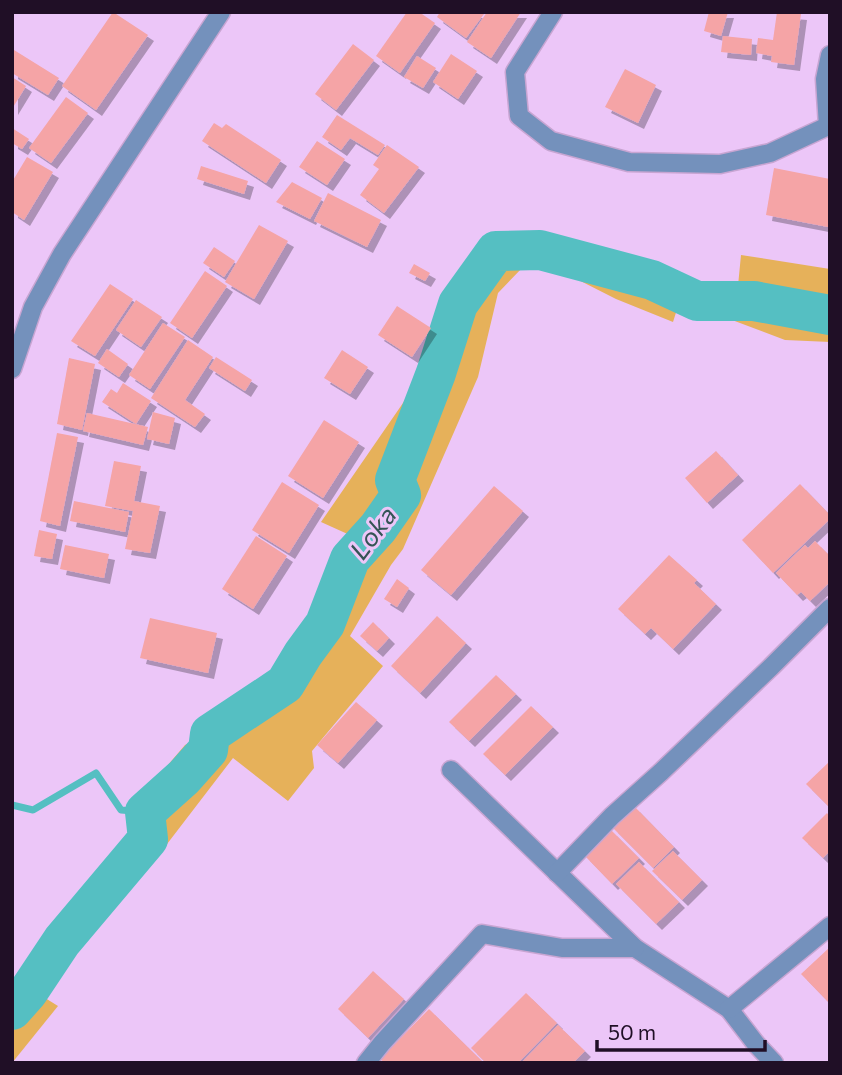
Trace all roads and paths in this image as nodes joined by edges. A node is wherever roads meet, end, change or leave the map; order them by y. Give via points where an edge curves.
1 (221, 12) edge
2 (553, 12) edge
3 (830, 55) edge
4 (829, 127) edge
5 (12, 369) edge
6 (830, 608) edge
7 (451, 770) dead end
8 (557, 873) junction
9 (830, 926) edge
10 (635, 948) junction
11 (729, 1009) junction
12 (366, 1063) edge
13 (774, 1063) edge

1 - 5 street via 62,254 33,307
2 - 4 street via 515,72 519,116 551,141 629,162 720,164 770,153
3 - 4 street via 825,79
6 - 8 street
7 - 8 street
8 - 10 street
9 - 11 street
10 - 11 street
10 - 12 street via 562,948 482,934
11 - 13 street

